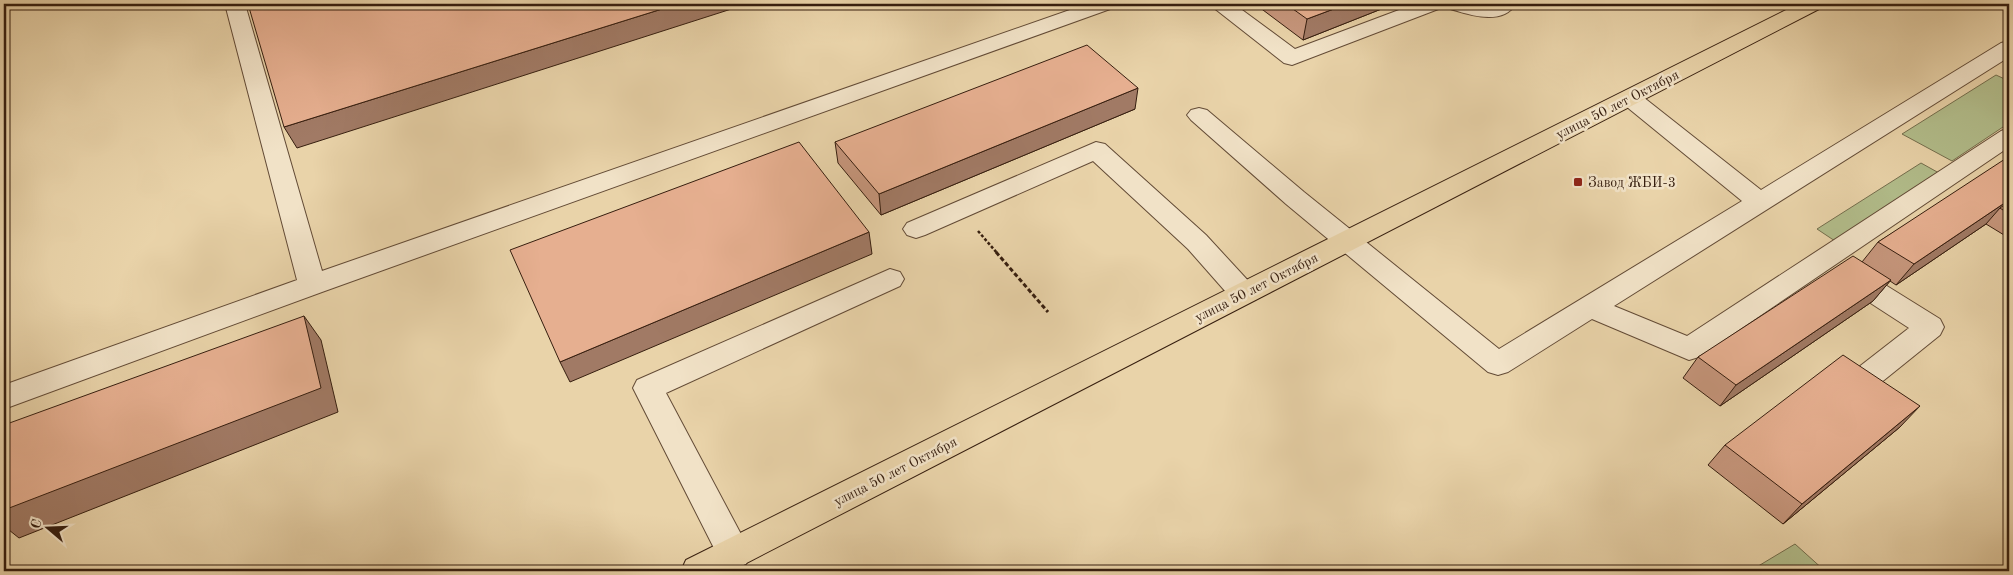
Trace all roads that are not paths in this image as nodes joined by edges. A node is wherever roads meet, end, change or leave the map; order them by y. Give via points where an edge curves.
1 (235, 4) edge
2 (1106, 4) edge
3 (1221, 4) edge
4 (1434, 4) edge
5 (1454, 4) edge
6 (1506, 4) edge
7 (1814, 4) edge
8 (2003, 59) edge
9 (1630, 98) junction
10 (1199, 115) dead end
11 (2009, 136) edge
12 (1760, 202) junction
13 (916, 229) dead end
14 (1348, 241) junction
15 (1823, 259) junction
16 (890, 279) dead end
17 (312, 285) junction
18 (1243, 293) junction
19 (1590, 307) junction
20 (1857, 385) edge
21 (4, 397) edge
22 (734, 553) junction
23 (698, 571) edge

1 - 17 lane
2 - 17 lane
3 - 4 lane via 1292,58
5 - 6 lane via 1488,12
7 - 9 main road, улица 50 лет Октября
8 - 12 lane
9 - 12 lane
9 - 14 main road, улица 50 лет Октября
10 - 14 lane
11 - 15 lane
12 - 19 lane
13 - 18 lane via 1096,150 1197,242
14 - 18 main road, улица 50 лет Октября
14 - 19 lane via 1498,364
15 - 19 lane via 1689,348
15 - 20 lane via 1930,327
16 - 22 lane via 648,388
17 - 21 lane
18 - 22 main road, улица 50 лет Октября
22 - 23 main road, улица 50 лет Октября

